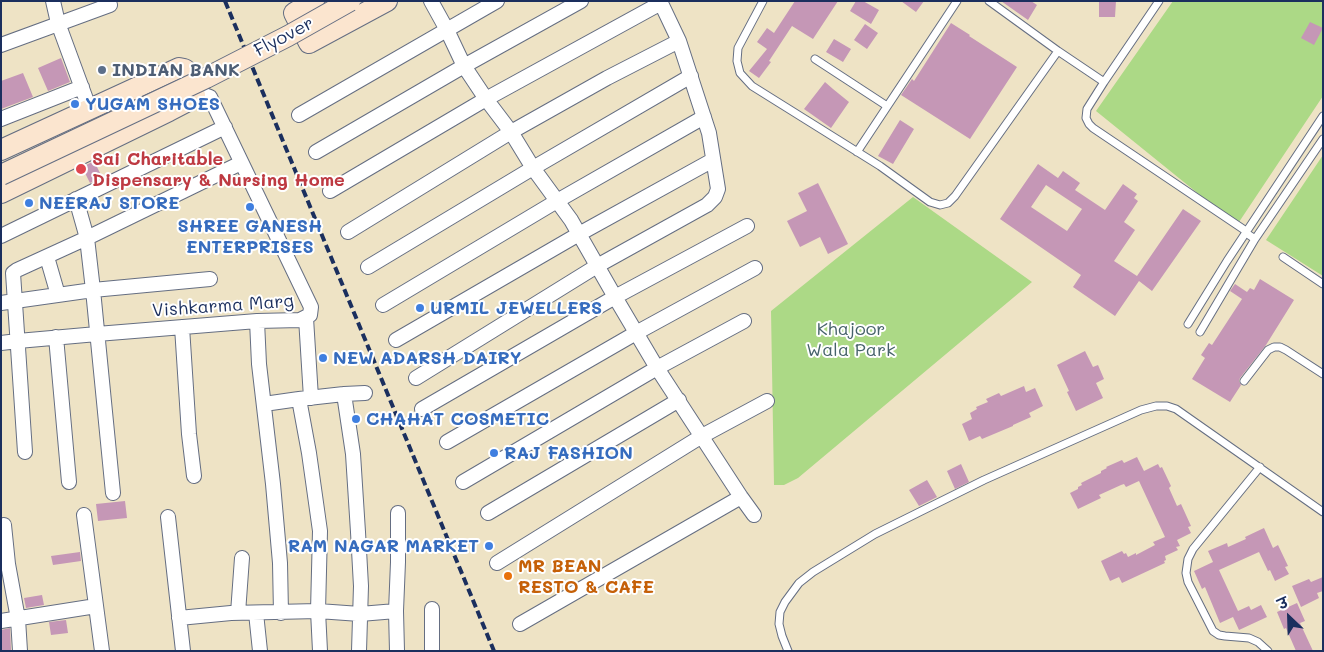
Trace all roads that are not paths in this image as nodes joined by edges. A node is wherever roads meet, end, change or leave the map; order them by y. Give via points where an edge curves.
1 (53, 1) edge
2 (314, 1) edge
3 (326, 1) edge
4 (387, 1) edge
5 (431, 1) edge
6 (497, 1) edge
7 (581, 1) edge
8 (763, 1) edge
9 (957, 1) edge
10 (989, 1) edge
11 (1159, 1) edge
12 (356, 2) edge
13 (660, 2) edge
14 (110, 5) dead end
15 (58, 24) junction
16 (447, 30) junction
17 (679, 41) junction
18 (1, 45) edge
19 (1058, 51) junction
20 (815, 59) dead end
21 (464, 66) junction
22 (691, 76) junction
23 (1104, 82) junction
24 (82, 87) junction
25 (195, 95) junction
26 (486, 99) junction
27 (887, 106) junction
28 (299, 115) dead end
29 (704, 116) junction
30 (1323, 116) edge
31 (102, 118) junction
32 (1, 119) edge
33 (225, 127) junction
34 (511, 132) junction
35 (1323, 139) edge
36 (1, 150) edge
37 (316, 152) dead end
38 (857, 152) junction
39 (713, 160) junction
40 (1, 161) edge
41 (241, 163) junction
42 (1, 165) edge
43 (533, 168) junction
44 (1, 174) edge
45 (1, 179) edge
46 (330, 191) dead end
47 (1, 193) edge
48 (76, 199) junction
49 (557, 201) junction
50 (747, 226) dead end
51 (348, 232) dead end
52 (1246, 233) junction
53 (579, 234) junction
54 (1, 236) edge
55 (87, 238) junction
56 (1255, 239) junction
57 (47, 257) junction
58 (1283, 258) dead end
59 (597, 266) junction
60 (368, 267) dead end
61 (756, 268) dead end
62 (210, 279) dead end
63 (1323, 284) edge
64 (93, 290) junction
65 (58, 295) junction
66 (615, 298) junction
67 (8, 302) edge
68 (383, 305) dead end
69 (306, 318) junction
70 (257, 321) junction
71 (744, 321) dead end
72 (1188, 324) dead end
73 (182, 327) junction
74 (1200, 332) dead end
75 (636, 333) junction
76 (97, 334) junction
77 (56, 337) junction
78 (396, 340) dead end
79 (18, 341) junction
80 (1, 343) edge
81 (657, 368) junction
82 (1323, 374) edge
83 (416, 378) dead end
84 (1244, 382) dead end
85 (365, 393) dead end
86 (344, 394) junction
87 (305, 398) junction
88 (679, 400) junction
89 (768, 401) dead end
90 (264, 404) junction
91 (422, 409) dead end
92 (702, 436) junction
93 (446, 442) dead end
94 (25, 452) dead end
95 (1260, 467) junction
96 (194, 476) dead end
97 (69, 482) dead end
98 (463, 482) dead end
99 (113, 494) dead end
100 (741, 497) junction
101 (1323, 512) edge
102 (398, 513) dead end
103 (488, 513) dead end
104 (84, 515) dead end
105 (754, 515) dead end
106 (168, 517) dead end
107 (4, 525) dead end
108 (242, 558) dead end
109 (497, 563) dead end
110 (96, 606) junction
111 (432, 609) dead end
112 (396, 610) junction
113 (318, 612) junction
114 (238, 613) junction
115 (256, 613) junction
116 (281, 613) junction
117 (360, 614) junction
118 (179, 618) junction
119 (18, 619) junction
120 (1, 621) edge
121 (520, 624) dead end
122 (20, 651) edge
123 (102, 651) edge
124 (184, 651) edge
125 (260, 651) edge
126 (320, 651) edge
127 (358, 651) edge
128 (397, 651) edge
129 (432, 651) edge
130 (788, 651) edge
131 (1268, 651) edge

1 - 15 street
2 - 4 street via 294,13 309,43
3 - 40 street, Flyover via 201,68
5 - 16 street
6 - 16 street
7 - 21 street
8 - 38 lane via 738,48 740,74 752,86
9 - 27 lane
10 - 19 lane
11 - 23 lane
12 - 44 street, Flyover, bridge via 206,78
13 - 17 street
13 - 26 street
14 - 15 street
15 - 18 street
15 - 24 street
16 - 21 street
16 - 28 street
17 - 22 street
17 - 34 street
19 - 23 lane
19 - 38 lane via 948,203 930,202
20 - 27 lane
21 - 26 street
21 - 37 street
22 - 29 street
22 - 43 street
23 - 52 lane via 1087,109 1089,124
24 - 31 street
24 - 32 street
25 - 31 street via 186,70 179,68
25 - 33 street via 210,97
25 - 47 street via 169,112
26 - 34 street
26 - 46 street
27 - 38 lane
29 - 39 street
29 - 49 street
30 - 52 lane
31 - 36 street
31 - 42 street
31 - 45 street
33 - 41 street
33 - 48 street
34 - 43 street
34 - 51 street
35 - 56 lane
39 - 53 street
39 - 59 street via 718,188 707,205
41 - 55 street
41 - 69 street, Vishkarma Marg via 311,307
43 - 49 street
43 - 60 street
48 - 54 street
48 - 55 street
49 - 53 street
49 - 68 street
50 - 66 street
52 - 56 lane
52 - 72 lane
53 - 59 street
53 - 78 street
55 - 57 street
55 - 64 street
56 - 74 lane
57 - 65 street
57 - 67 street via 13,273
58 - 63 lane
59 - 66 street
59 - 83 street
61 - 75 street
62 - 64 street
64 - 65 street
64 - 76 street
65 - 67 street
66 - 75 street
66 - 91 street
67 - 79 street
69 - 70 street, Vishkarma Marg
69 - 87 street
70 - 73 street, Vishkarma Marg
70 - 90 street
71 - 81 street
73 - 76 street, Vishkarma Marg
73 - 96 street
75 - 81 street
75 - 93 street
76 - 77 street, Vishkarma Marg
76 - 99 street
77 - 79 street, Vishkarma Marg
77 - 97 street
79 - 80 street, Vishkarma Marg
79 - 94 street
81 - 88 street
81 - 98 street
82 - 84 lane via 1286,350 1274,347 1268,350
85 - 86 street
86 - 87 street
86 - 117 street via 352,454
87 - 90 street
87 - 113 street via 320,531
88 - 92 street
88 - 103 street
89 - 92 street
90 - 116 street via 280,563
92 - 100 street
92 - 109 street
95 - 101 lane
95 - 130 lane via 1176,409 1156,406 1140,410 874,534 813,572 800,583 780,612 779,624
95 - 131 lane via 1193,549 1186,574 1213,631 1219,635 1249,638
100 - 105 street
100 - 121 street
102 - 112 street
104 - 110 street
106 - 118 street
107 - 119 street
108 - 114 street
110 - 119 street
110 - 123 street
111 - 129 street
112 - 117 street
112 - 128 street
113 - 116 street
113 - 117 street
113 - 126 street
114 - 115 street
114 - 118 street
115 - 116 street
115 - 125 street
117 - 127 street
118 - 124 street
119 - 120 street
119 - 122 street

